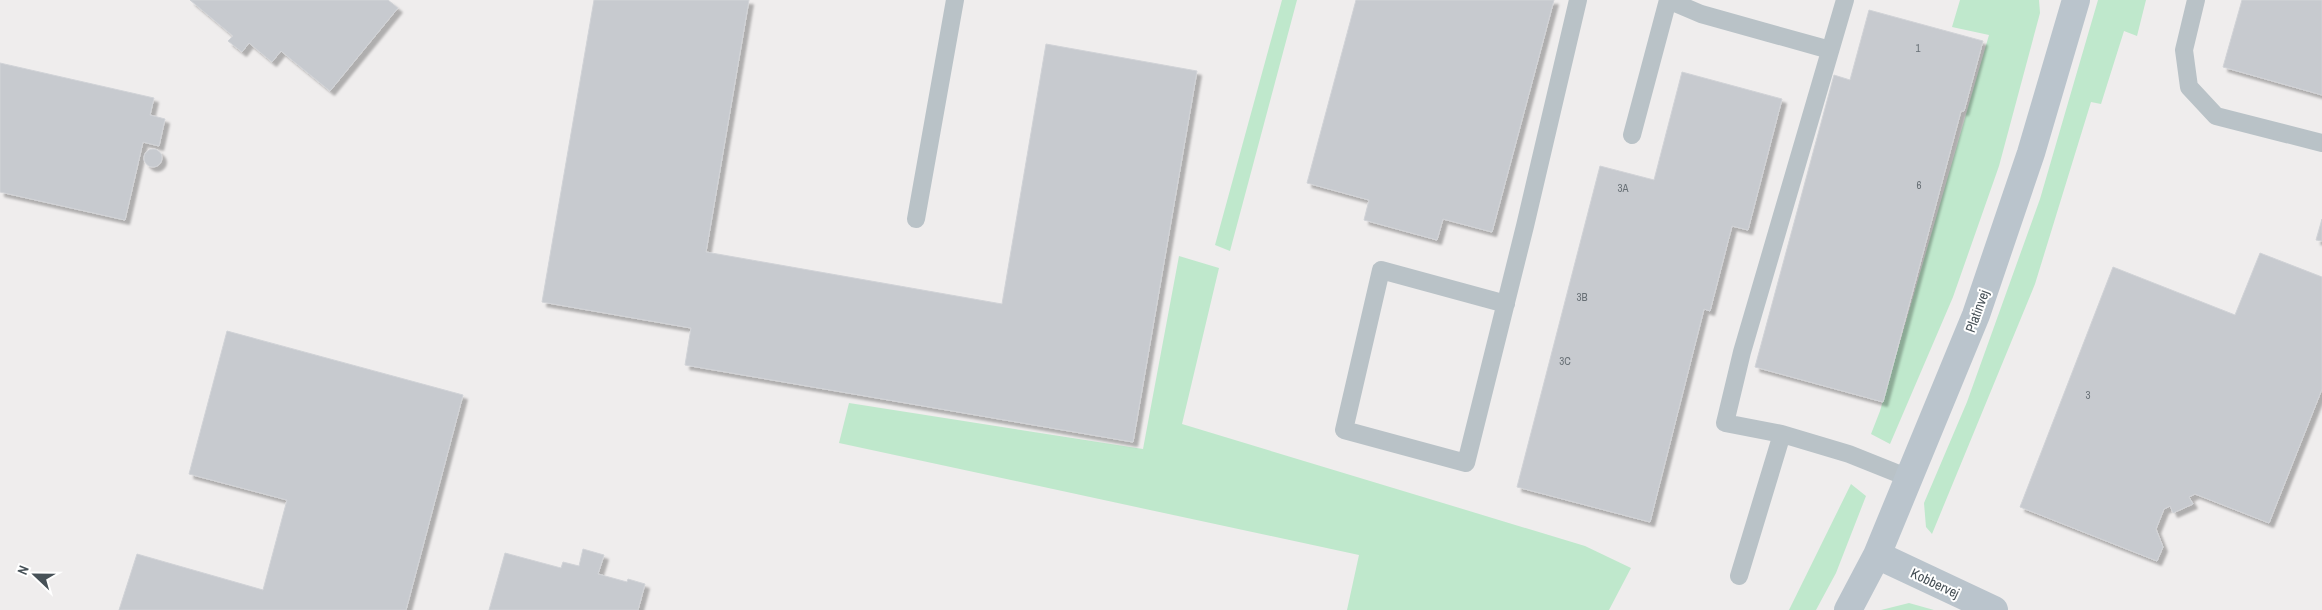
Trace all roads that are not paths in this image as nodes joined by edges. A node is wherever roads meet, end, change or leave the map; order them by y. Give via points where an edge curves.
1 (954, 0) edge
2 (1578, 0) edge
3 (1845, 0) edge
4 (2076, 0) edge
5 (2196, 0) edge
6 (1830, 50) junction
7 (1632, 135) dead end
8 (2322, 143) edge
9 (916, 219) dead end
10 (1506, 304) junction
11 (1782, 434) junction
12 (1909, 478) junction
13 (1877, 555) junction
14 (1739, 576) dead end
15 (1848, 610) edge
16 (1994, 610) edge

1 - 9 lane
2 - 10 lane
3 - 6 lane
4 - 12 street, Platinvej via 2031,154 1976,315
5 - 8 lane via 2184,50 2189,86 2216,116
6 - 7 lane via 1701,14 1668,0
6 - 11 lane via 1742,352 1725,423
10 - 10 lane via 1466,463 1344,430 1381,270
11 - 12 lane via 1849,454
11 - 14 lane
12 - 13 street, Platinvej
13 - 15 street, Platinvej
13 - 16 street, Kobbervej

